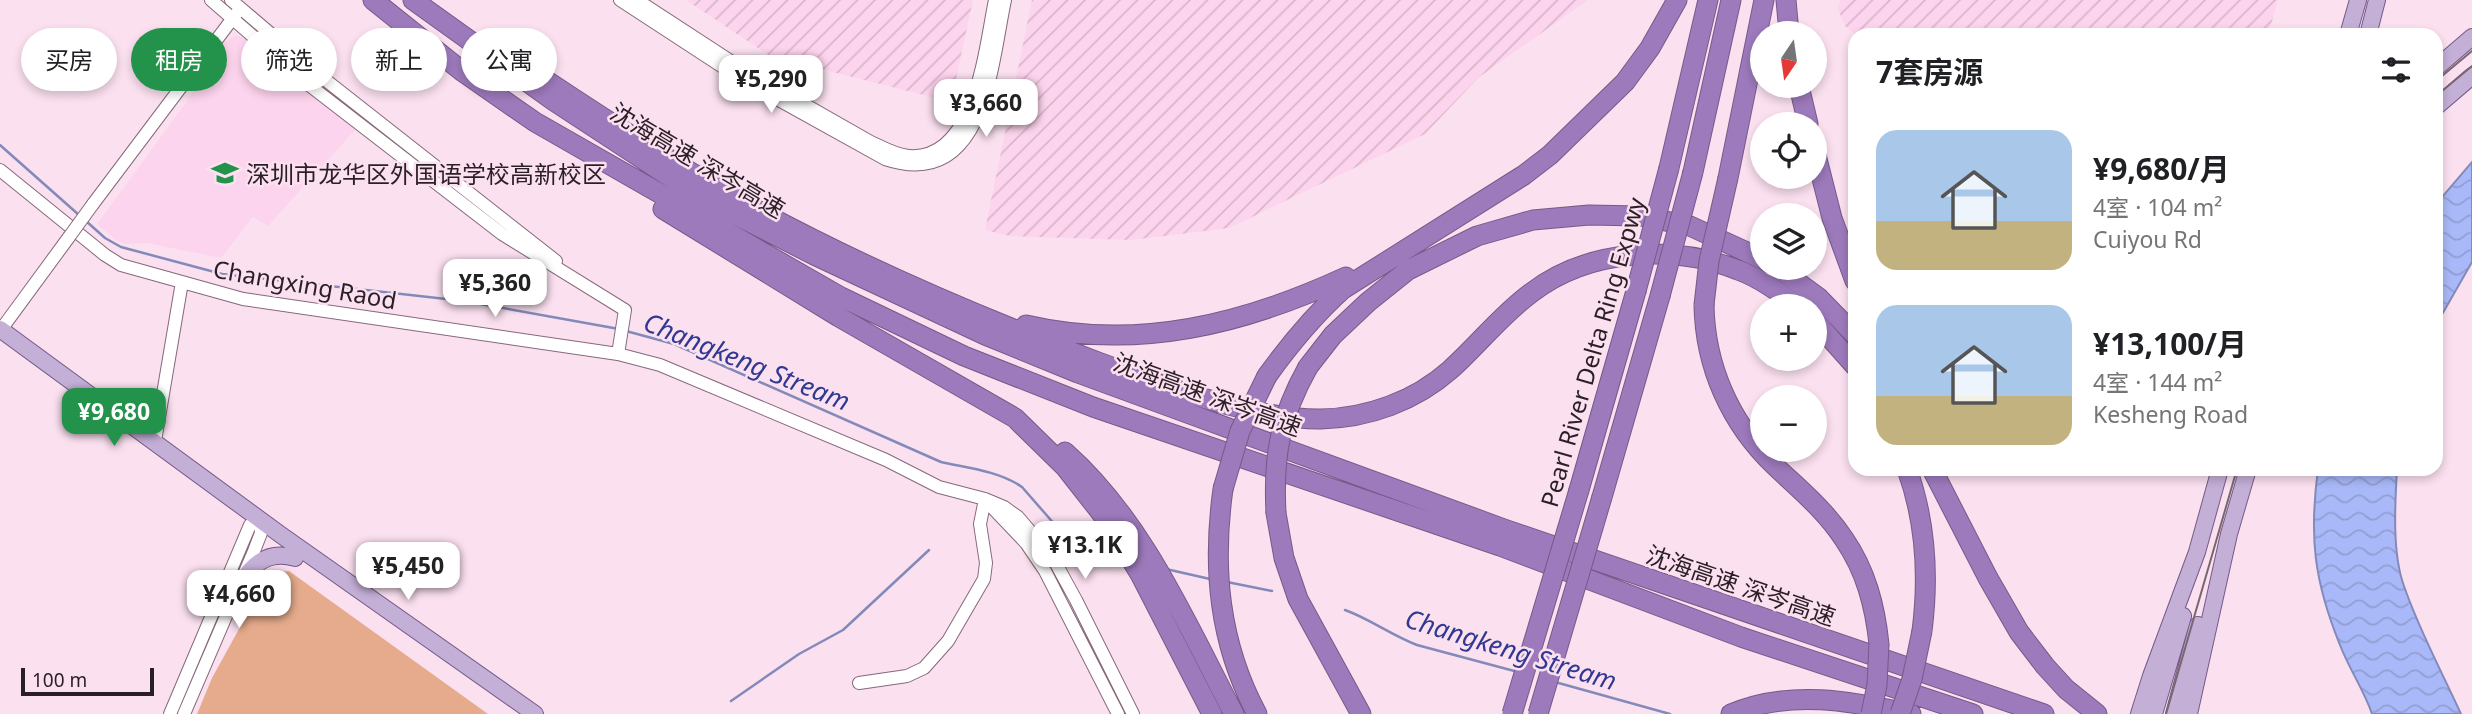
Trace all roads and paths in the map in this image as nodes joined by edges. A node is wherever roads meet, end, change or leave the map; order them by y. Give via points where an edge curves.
1 (211, 0) edge
2 (373, 0) edge
3 (413, 0) edge
4 (430, 0) edge
5 (620, 0) edge
6 (637, 0) edge
7 (995, 0) edge
8 (1005, 0) edge
9 (1677, 0) edge
10 (1708, 0) edge
11 (1731, 0) edge
12 (1764, 0) edge
13 (1786, 0) edge
14 (2358, 0) edge
15 (2377, 0) edge
16 (235, 9) edge
17 (1788, 21) edge
18 (2350, 28) edge
19 (2370, 28) edge
20 (2472, 37) edge
21 (2443, 62) edge
22 (2472, 76) edge
23 (2443, 101) edge
24 (535, 122) junction
25 (939, 155) junction
26 (0, 170) edge
27 (1825, 189) edge
28 (1750, 254) edge
29 (1395, 255) junction
30 (1848, 262) edge
31 (1794, 280) edge
32 (182, 282) junction
33 (1780, 294) edge
34 (950, 303) junction
35 (1848, 328) edge
36 (0, 330) edge
37 (1827, 334) edge
38 (0, 341) edge
39 (618, 354) junction
40 (1848, 358) edge
41 (1015, 418) junction
42 (155, 442) junction
43 (1909, 476) edge
44 (1936, 476) edge
45 (2218, 476) edge
46 (2246, 476) edge
47 (985, 499) junction
48 (257, 526) junction
49 (295, 558) junction
50 (241, 583) junction
51 (859, 683) dead end
52 (2153, 692) junction
53 (2183, 708) edge
54 (170, 714) edge
55 (184, 714) edge
56 (517, 714) edge
57 (535, 714) edge
58 (1118, 714) edge
59 (1133, 714) edge
60 (1212, 714) edge
61 (1234, 714) edge
62 (1257, 714) edge
63 (1361, 714) edge
64 (1512, 714) edge
65 (1538, 714) edge
66 (1731, 714) edge
67 (1871, 714) edge
68 (1900, 714) edge
69 (1910, 714) edge
70 (1973, 714) edge
71 (2044, 714) edge
72 (2097, 714) edge
73 (2139, 714) edge
74 (2154, 714) edge

1 - 16 street
2 - 24 highway, 沈海高速 深岑高速
3 - 71 highway, 沈海高速 深岑高速 via 564,108 706,198 814,255 985,335 1504,530
4 - 34 highway via 687,171
5 - 25 street via 741,79 884,159 909,166
6 - 25 street via 746,71 888,150 901,155
7 - 25 street via 971,104
8 - 25 street via 975,125 960,147
9 - 29 highway via 1632,73 1550,155
10 - 64 highway, Pearl River Delta Ring Expwy, bridge via 1636,290
11 - 65 highway, Pearl River Delta Ring Expwy, bridge via 1660,296
12 - 67 highway, bridge via 1709,261 1704,305 1709,353 1723,394 1745,432 1845,540 1868,585 1880,644
13 - 17 highway
14 - 18 main road
15 - 19 main road
16 - 36 street, bridge
16 - 39 street via 565,272 625,310
20 - 21 main road
22 - 23 main road
24 - 41 highway via 694,229
24 - 70 highway, 沈海高速 深岑高速 via 841,297 964,356 1093,407 1500,546 1741,637
26 - 32 street, Changxing Raod via 121,265
27 - 30 highway
28 - 63 highway, bridge via 1690,226 1642,216 1533,220 1477,236 1408,270 1333,335 1308,367 1283,424 1274,483 1276,513 1298,599
29 - 34 highway via 1257,313 1205,327 1152,334 1104,335 1039,328
29 - 62 highway, bridge via 1343,289 1292,340 1267,376 1240,430 1218,525 1219,594 1233,659
31 - 35 highway
32 - 39 street, Changxing Raod via 243,299
32 - 42 street
33 - 34 highway via 1759,279 1716,262 1663,254 1583,265 1534,290 1449,371 1415,395 1371,412 1322,419 1263,412 1143,379
36 - 42 main road
37 - 40 highway
38 - 48 main road
39 - 47 street, Changxing Raod via 660,365 939,487
41 - 60 highway via 1088,493 1140,574
41 - 61 highway via 1063,449 1112,500 1161,578
42 - 48 main road
43 - 68 highway, bridge via 1925,554 1925,606 1912,679
44 - 72 highway via 2019,632 2066,689
45 - 52 main road via 2190,593
46 - 53 main road
47 - 51 street via 980,524 984,579 948,642 924,668 907,676
47 - 58 street via 1045,571
47 - 59 street, Changxing Raod via 1018,517 1053,558
48 - 49 main road
48 - 50 street
48 - 54 street
48 - 57 main road
49 - 50 main road via 277,555 263,559
49 - 56 main road
50 - 55 street
52 - 73 main road
52 - 74 main road
66 - 69 highway via 1801,699 1861,703

